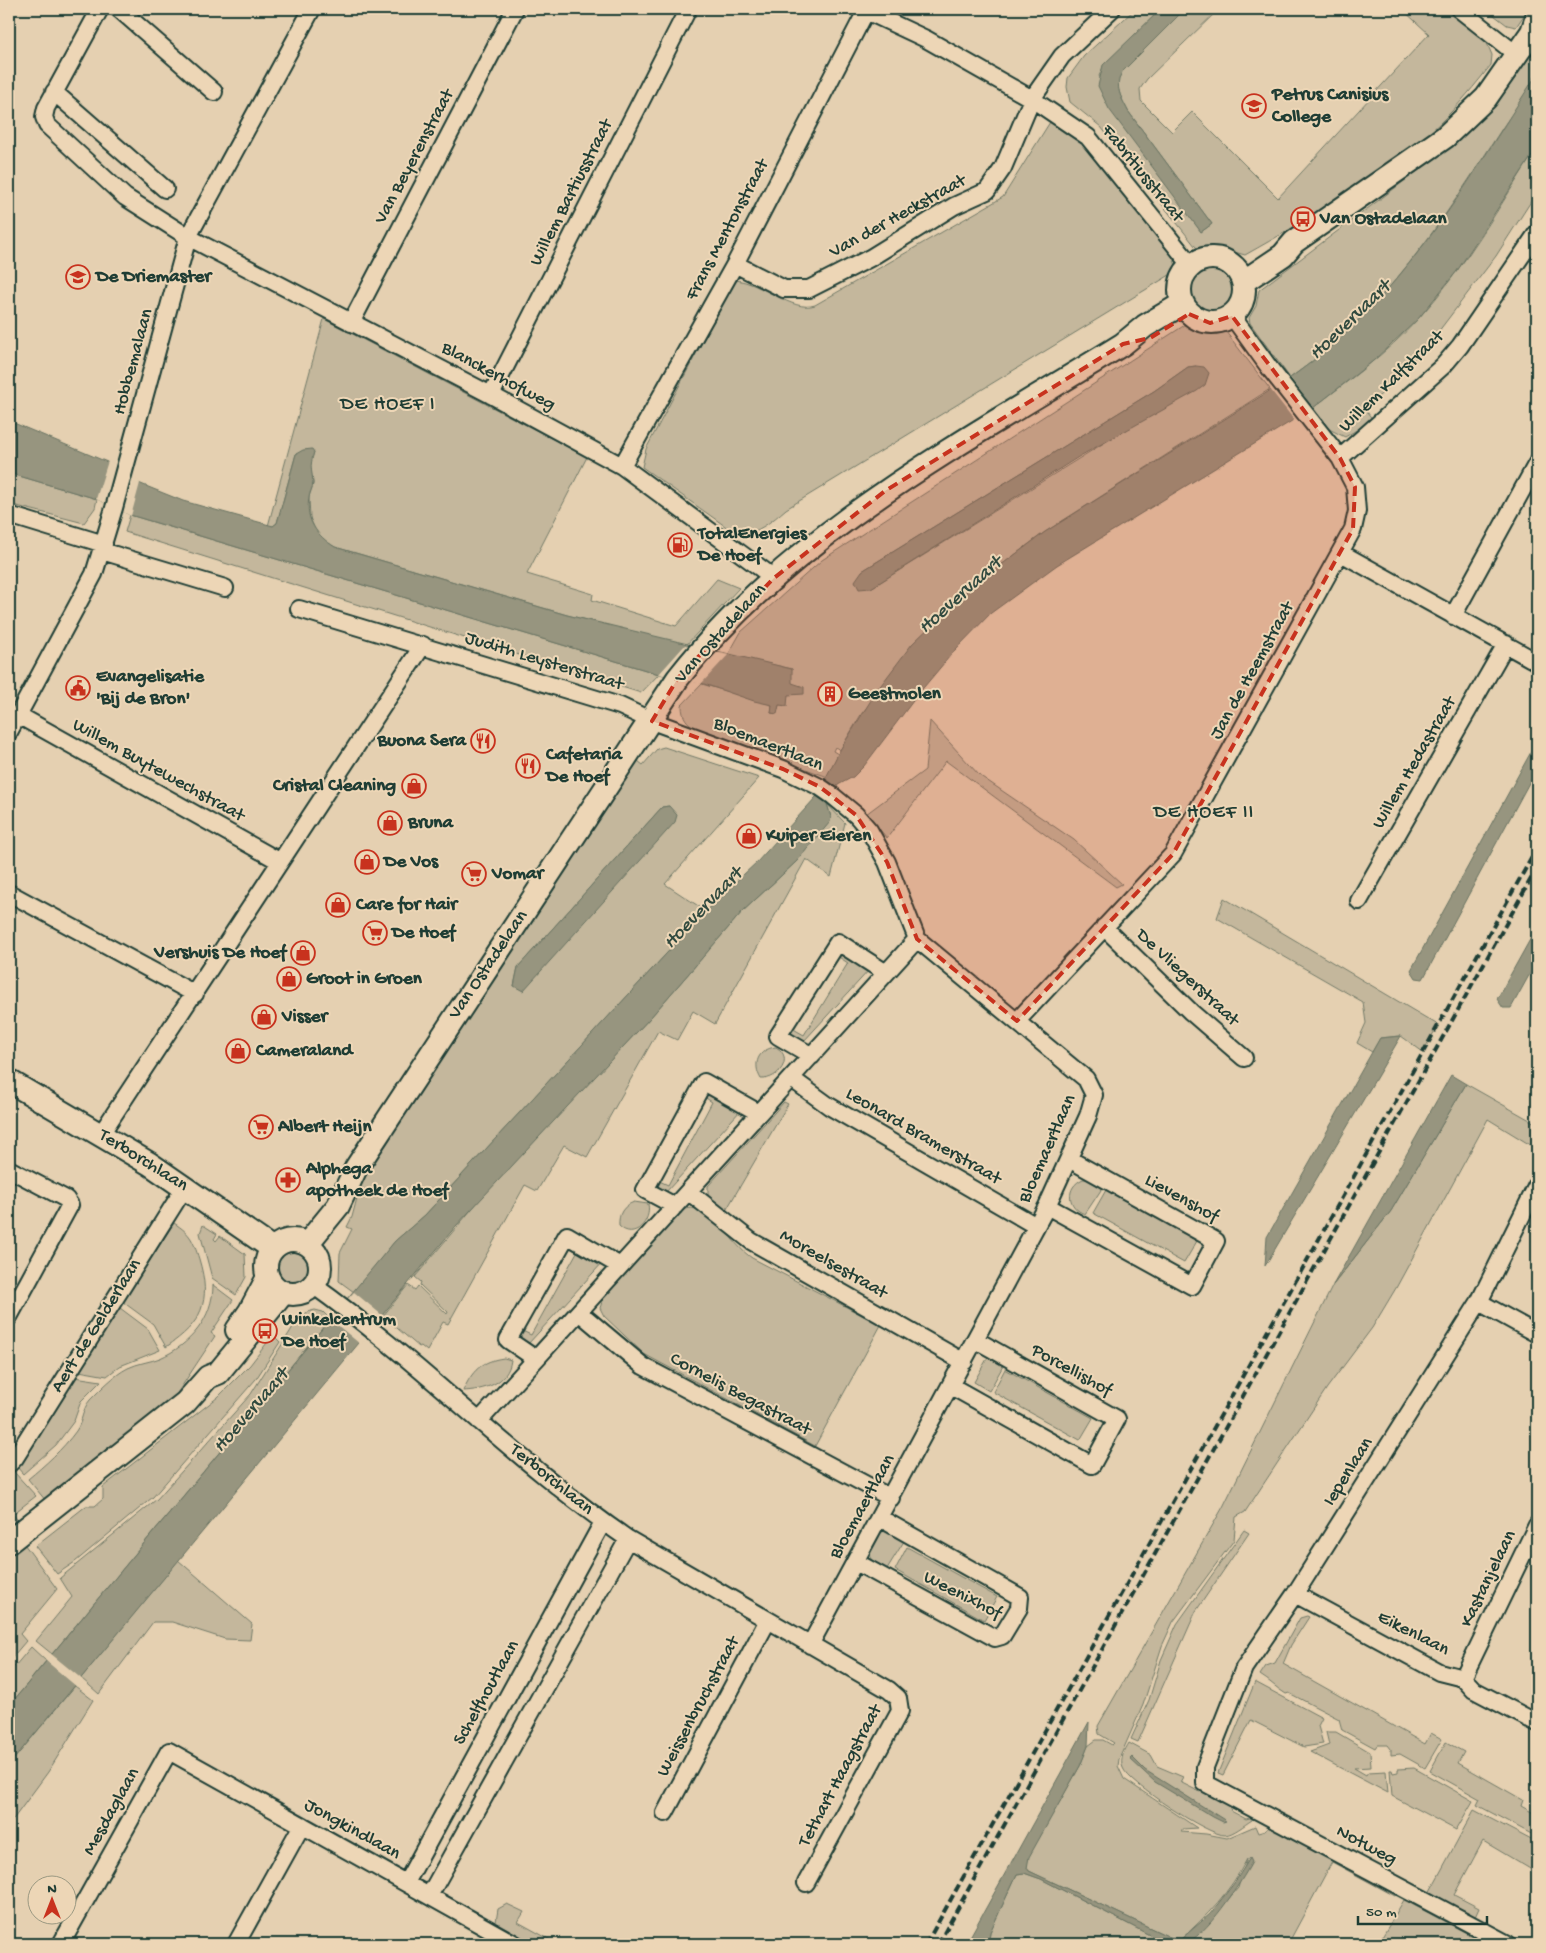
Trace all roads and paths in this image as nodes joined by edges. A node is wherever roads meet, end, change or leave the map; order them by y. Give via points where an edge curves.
1 (100, 9) edge
2 (119, 9) edge
3 (312, 9) edge
4 (515, 9) edge
5 (688, 9) edge
6 (1112, 9) edge
7 (1459, 9) edge
8 (864, 10) edge
9 (1535, 26) edge
10 (1516, 54) junction
11 (54, 92) junction
12 (214, 92) dead end
13 (1032, 100) junction
14 (165, 188) dead end
15 (1537, 233) edge
16 (188, 237) junction
17 (735, 264) junction
18 (1191, 265) junction
19 (1240, 275) junction
20 (1185, 309) junction
21 (1232, 316) junction
22 (351, 323) junction
23 (491, 395) junction
24 (1340, 458) junction
25 (1537, 463) edge
26 (622, 466) junction
27 (9, 515) edge
28 (103, 548) junction
29 (1341, 552) junction
30 (774, 578) junction
31 (225, 588) dead end
32 (298, 609) dead end
33 (1453, 616) junction
34 (1506, 644) junction
35 (423, 645) junction
36 (1537, 662) edge
37 (18, 715) junction
38 (652, 721) junction
39 (9, 732) edge
40 (280, 861) junction
41 (9, 893) edge
42 (1359, 901) dead end
43 (1104, 927) junction
44 (917, 939) junction
45 (886, 973) junction
46 (195, 994) junction
47 (1017, 1021) junction
48 (812, 1056) junction
49 (1244, 1058) dead end
50 (792, 1079) junction
51 (9, 1082) edge
52 (759, 1113) junction
53 (101, 1134) junction
54 (1068, 1159) junction
55 (9, 1168) edge
56 (1537, 1184) edge
57 (185, 1187) junction
58 (689, 1192) junction
59 (675, 1206) junction
60 (1047, 1206) junction
61 (1036, 1226) junction
62 (307, 1244) junction
63 (273, 1249) junction
64 (620, 1266) junction
65 (312, 1284) junction
66 (276, 1285) junction
67 (13, 1300) edge
68 (1479, 1302) junction
69 (580, 1313) junction
70 (9, 1317) edge
71 (1537, 1334) edge
72 (976, 1340) junction
73 (536, 1359) junction
74 (964, 1362) junction
75 (951, 1386) junction
76 (479, 1421) junction
77 (9, 1464) edge
78 (891, 1498) junction
79 (880, 1518) junction
80 (603, 1522) junction
81 (1537, 1525) edge
82 (628, 1539) junction
83 (9, 1542) edge
84 (856, 1562) junction
85 (1295, 1594) junction
86 (768, 1620) junction
87 (810, 1645) junction
88 (1463, 1678) junction
89 (1537, 1723) edge
90 (169, 1751) joint
91 (1204, 1783) joint
92 (665, 1813) dead end
93 (302, 1825) junction
94 (406, 1883) junction
95 (806, 1883) dead end
96 (429, 1896) junction
97 (61, 1944) edge
98 (236, 1944) edge
99 (515, 1944) edge
100 (1508, 1944) edge

1 - 11 street, Blanckerhofweg
2 - 12 street
3 - 16 street, Hobbemalaan
4 - 22 street, Van Beyerenstraat
5 - 23 street, Willem Bartiusstraat
6 - 13 street via 1062,56
7 - 10 street
8 - 13 street, Fabritiusstraat via 926,39
8 - 17 street, Frans Mentonstraat
9 - 10 street
10 - 19 street via 1486,98 1445,137 1294,242 1275,245
11 - 14 street
11 - 16 street, Blanckerhofweg via 44,112 47,125 125,197
13 - 17 street, Van der Heckstraat via 1003,168 987,191 954,206 870,258 809,289 784,289
13 - 18 street, Fabritiusstraat via 1088,137
15 - 24 street, Willem Kalfstraat via 1460,346 1424,384
16 - 22 street, Blanckerhofweg
16 - 28 street, Hobbemalaan
17 - 26 street, Frans Mentonstraat
18 - 19 street via 1209,258 1220,259
18 - 20 street via 1180,283 1179,293
19 - 21 street via 1244,294
20 - 21 street via 1198,320 1210,323
20 - 30 street, Van Ostadelaan via 1145,326 1123,344 885,491
21 - 24 street, Jan de Heemstraat
22 - 23 street, Blanckerhofweg
23 - 26 street, Blanckerhofweg
24 - 29 street, Jan de Heemstraat via 1355,487 1357,499 1353,529
25 - 33 street
26 - 30 street, Blanckerhofweg
27 - 28 street
28 - 31 street
28 - 37 street, Hobbemalaan via 94,574
29 - 33 street
29 - 43 street, Jan de Heemstraat via 1172,854
30 - 38 street, Van Ostadelaan via 678,678
32 - 35 street, Judith Leysterstraat
33 - 34 street
34 - 36 street
34 - 42 street, Willem Hedastraat
35 - 38 street, Judith Leysterstraat via 620,706
35 - 40 street
37 - 39 street, Hobbemalaan
37 - 40 street, Willem Buytewechstraat
38 - 44 street, Bloemaertlaan via 783,770 827,792 856,815 869,830 897,883
38 - 62 street, Van Ostadelaan via 356,1168 338,1206
40 - 46 street
41 - 46 street
43 - 47 street, Jan de Heemstraat
43 - 49 street, De Vliegerstraat via 1191,1012
44 - 45 street
44 - 47 street, Bloemaertlaan
45 - 48 street
45 - 48 street via 838,942 778,1036
46 - 53 street
47 - 54 street, Bloemaertlaan via 1086,1079 1094,1095
48 - 50 street
50 - 52 street
50 - 61 street, Leonard Bramerstraat via 829,1106
51 - 53 street, Terborchlaan
52 - 58 street
52 - 59 street via 704,1082 645,1190
53 - 57 street, Terborchlaan
54 - 60 street, Bloemaertlaan
54 - 60 street, Lievenshof via 1216,1241 1192,1286
55 - 67 street via 66,1199 70,1205
56 - 68 street, Iepenlaan
57 - 63 street, Terborchlaan
57 - 77 street, Aert de Gelderlaan
58 - 59 street
58 - 74 street, Moreelsestraat via 751,1242
59 - 64 street
60 - 61 street, Bloemaertlaan
61 - 72 street, Bloemaertlaan
62 - 63 street via 293,1240 278,1244
62 - 65 street via 319,1263 318,1274
63 - 66 street via 266,1263
64 - 69 street
64 - 73 street via 567,1235 508,1340
65 - 66 street via 297,1293
65 - 76 street, Terborchlaan
66 - 83 street via 250,1311 210,1368 208,1377 185,1403
67 - 70 street
68 - 71 street
68 - 85 street, Iepenlaan
69 - 73 street
69 - 78 street, Cornelis Begastraat via 643,1366
72 - 74 street, Bloemaertlaan
72 - 75 street, Porcellishof via 1117,1419 1092,1465
73 - 76 street
74 - 75 street, Bloemaertlaan
75 - 78 street, Bloemaertlaan
76 - 80 street, Terborchlaan
78 - 79 street, Bloemaertlaan
79 - 84 street, Bloemaertlaan
79 - 84 street, Weenixhof via 1020,1597 1019,1608 1002,1636 995,1638
80 - 82 street, Terborchlaan
80 - 94 street, Schelfhoutlaan
81 - 88 street, Kastanjelaan
82 - 86 street, Terborchlaan
82 - 96 street
84 - 87 street, Bloemaertlaan
85 - 88 street, Eikenlaan via 1440,1672
85 - 91 street, Iepenlaan via 1244,1668 1204,1767
86 - 87 street, Terborchlaan
86 - 92 street, Weissenbruchstraat
87 - 95 street, Tethart Haagstraat via 889,1690 898,1698 900,1711
88 - 89 street, Eikenlaan via 1474,1690
90 - 93 street, Jongkindlaan
90 - 97 street, Mesdaglaan
91 - 100 street, Notweg
93 - 94 street, Jongkindlaan
93 - 98 street
94 - 96 street, Jongkindlaan
96 - 99 street, Jongkindlaan

